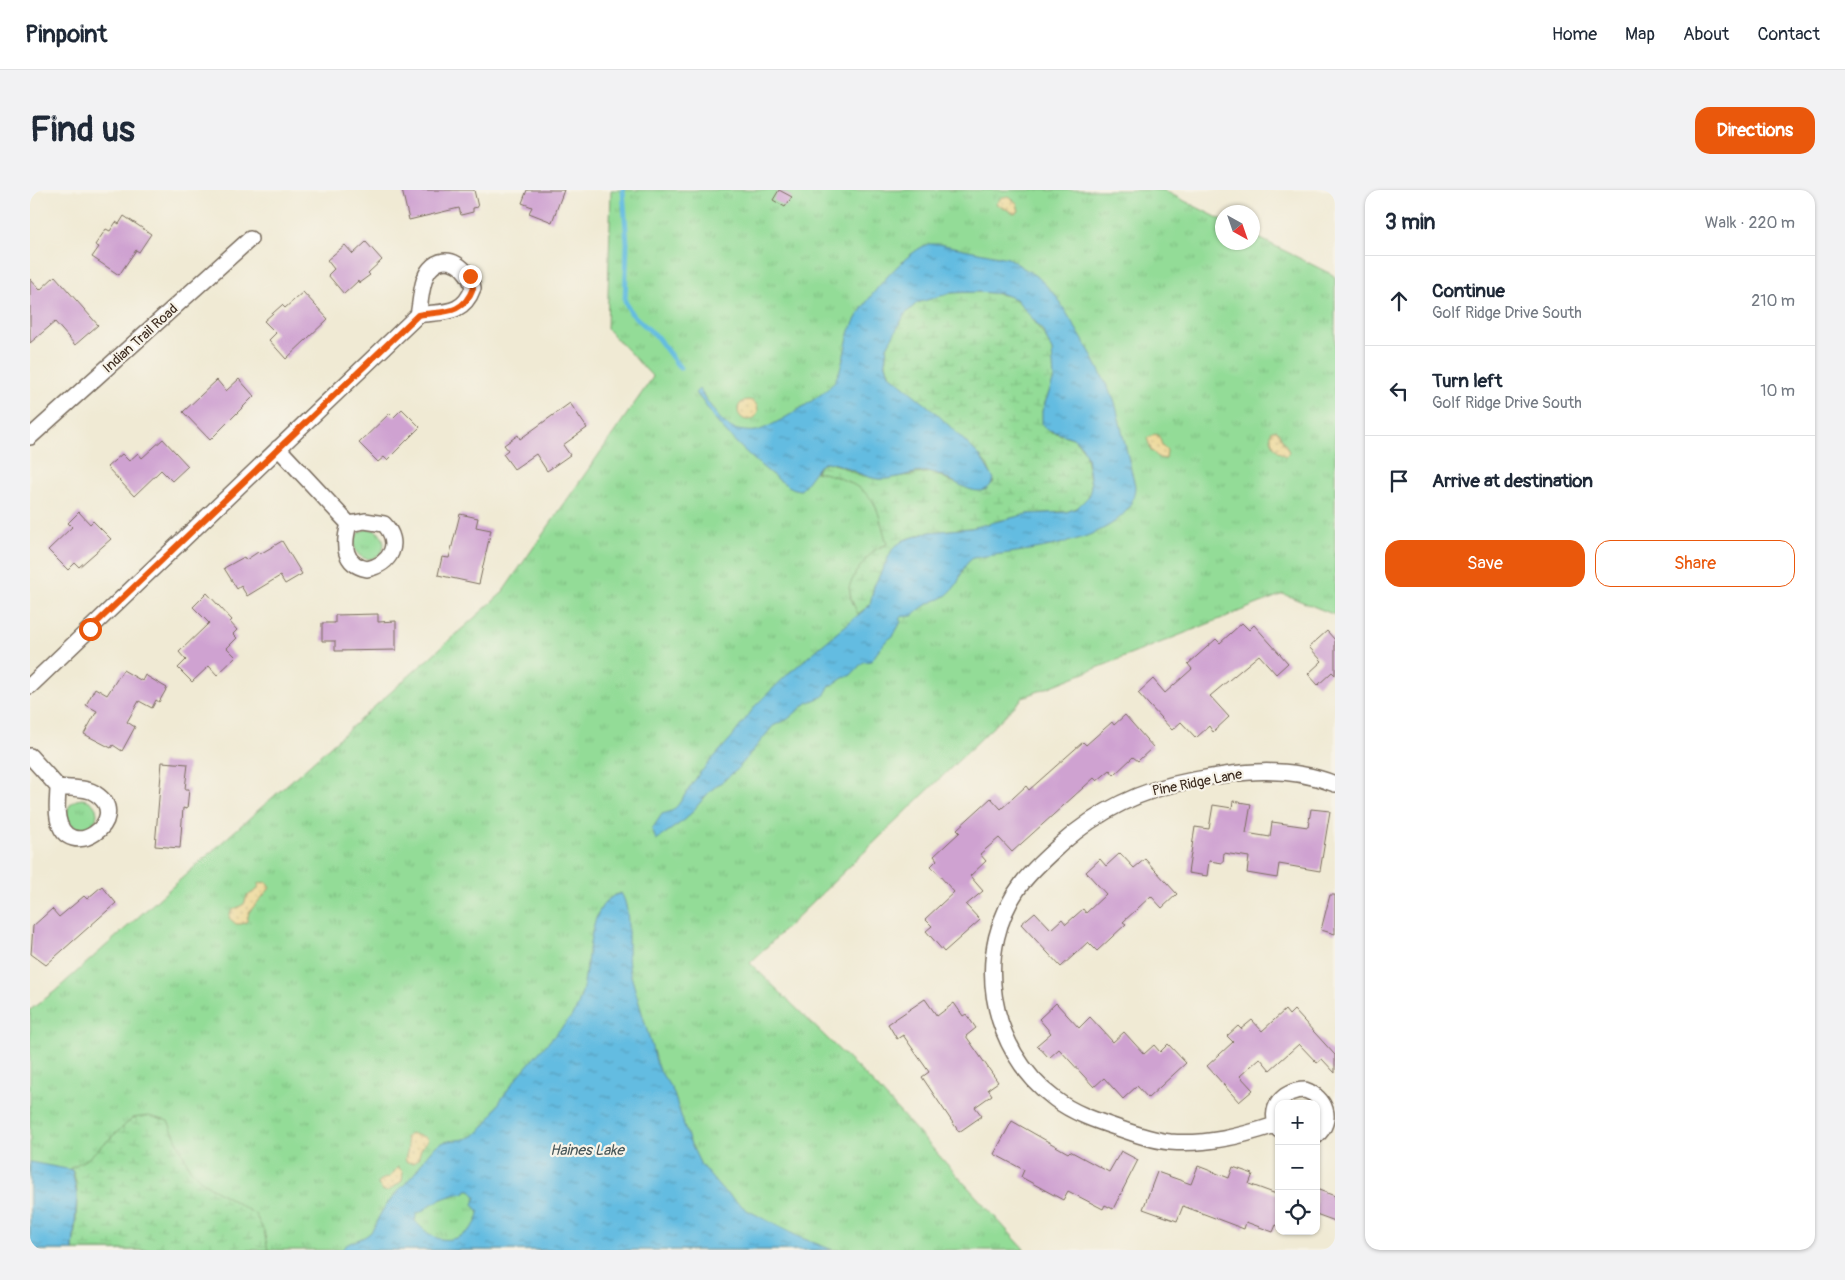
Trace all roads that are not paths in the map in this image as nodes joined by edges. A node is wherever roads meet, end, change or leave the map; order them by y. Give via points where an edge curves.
1 (250, 239) dead end
2 (418, 315) dead end
3 (30, 437) edge
4 (278, 448) junction
5 (349, 524) dead end
6 (30, 686) edge
7 (30, 756) edge
8 (1335, 784) edge
9 (58, 787) dead end
10 (1279, 1100) edge
11 (1320, 1100) edge
12 (1320, 1101) edge
13 (1275, 1127) edge
14 (1320, 1131) edge

1 - 3 street, Indian Trail Road
2 - 4 street
4 - 5 street
4 - 6 street
7 - 9 street
8 - 13 street, Pine Ridge Lane via 1298,773 1253,772 1162,786 1111,808 1074,833 1022,883 1005,913 994,949 993,992 1002,1032 1029,1075 1056,1100 1090,1118 1170,1142 1217,1141
10 - 11 street, Pine Ridge Lane via 1287,1093 1305,1090 1314,1093
12 - 14 street, Pine Ridge Lane via 1327,1116

